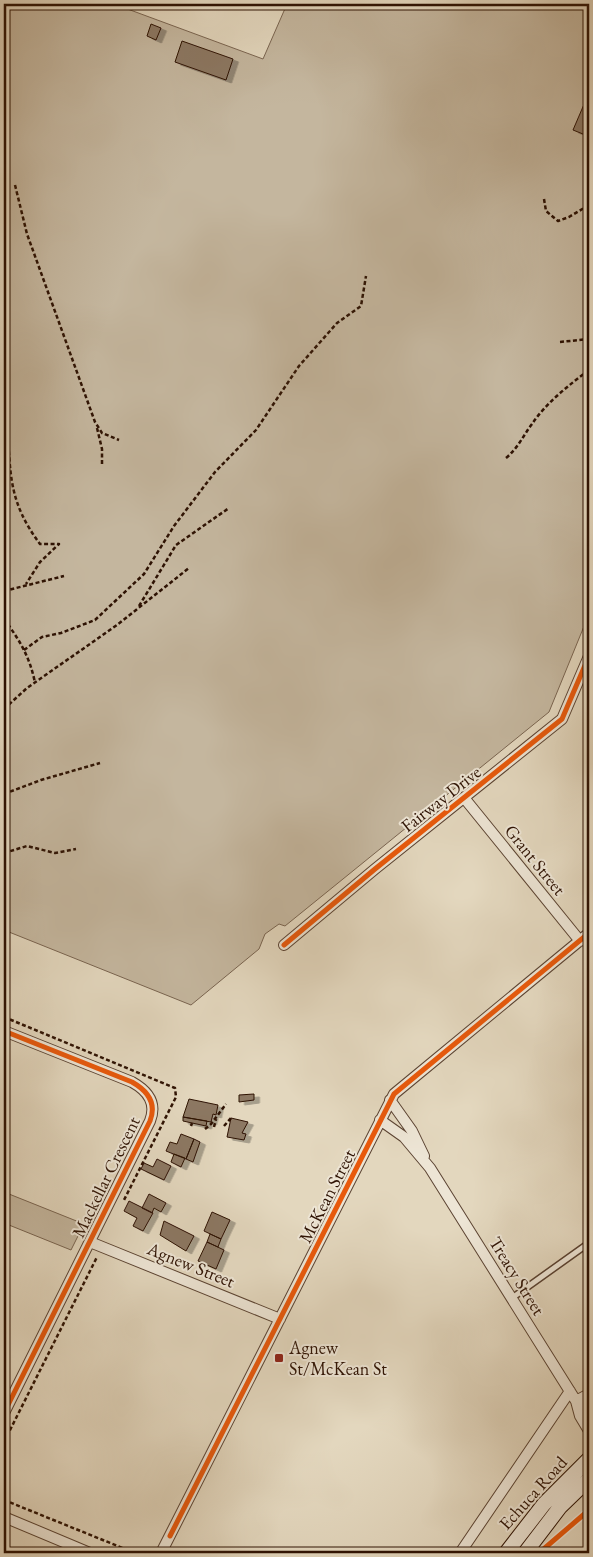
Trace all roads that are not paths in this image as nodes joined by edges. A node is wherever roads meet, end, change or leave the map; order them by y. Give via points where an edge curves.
1 (589, 656) edge
2 (465, 799) junction
3 (589, 933) edge
4 (580, 941) junction
5 (284, 945) dead end
6 (4, 1031) edge
7 (390, 1100) junction
8 (380, 1120) junction
9 (430, 1168) junction
10 (90, 1242) junction
11 (589, 1242) edge
12 (511, 1298) junction
13 (280, 1319) junction
14 (570, 1391) junction
15 (589, 1394) edge
16 (576, 1401) junction
17 (4, 1413) edge
18 (589, 1414) edge
19 (589, 1431) edge
20 (589, 1459) edge
21 (589, 1479) edge
22 (4, 1517) edge
23 (90, 1553) edge
24 (161, 1553) edge
25 (460, 1553) edge
26 (506, 1553) edge
27 (525, 1553) edge

1 - 2 street, Fairway Drive via 562,719
2 - 4 street, Grant Street
2 - 5 street, Fairway Drive
3 - 4 street, McKean Street
4 - 7 street, McKean Street via 397,1090
6 - 10 street, Mackellar Crescent via 132,1082 144,1089 150,1098 150,1121
7 - 8 street, McKean Street
7 - 9 street, Treacy Street via 412,1131
8 - 9 street, Treacy Street via 400,1133
8 - 13 street, McKean Street
9 - 12 street, Treacy Street
10 - 13 street, Agnew Street
10 - 17 street, Mackellar Crescent
11 - 12 lane
12 - 14 street, Treacy Street
13 - 24 street, McKean Street
14 - 16 street, Treacy Street
14 - 25 street
15 - 16 street
16 - 18 street, Treacy Street
16 - 19 street, Treacy Street
20 - 26 main road, Echuca Road via 544,1504
21 - 27 main road, Echuca Road via 560,1507
22 - 23 street

